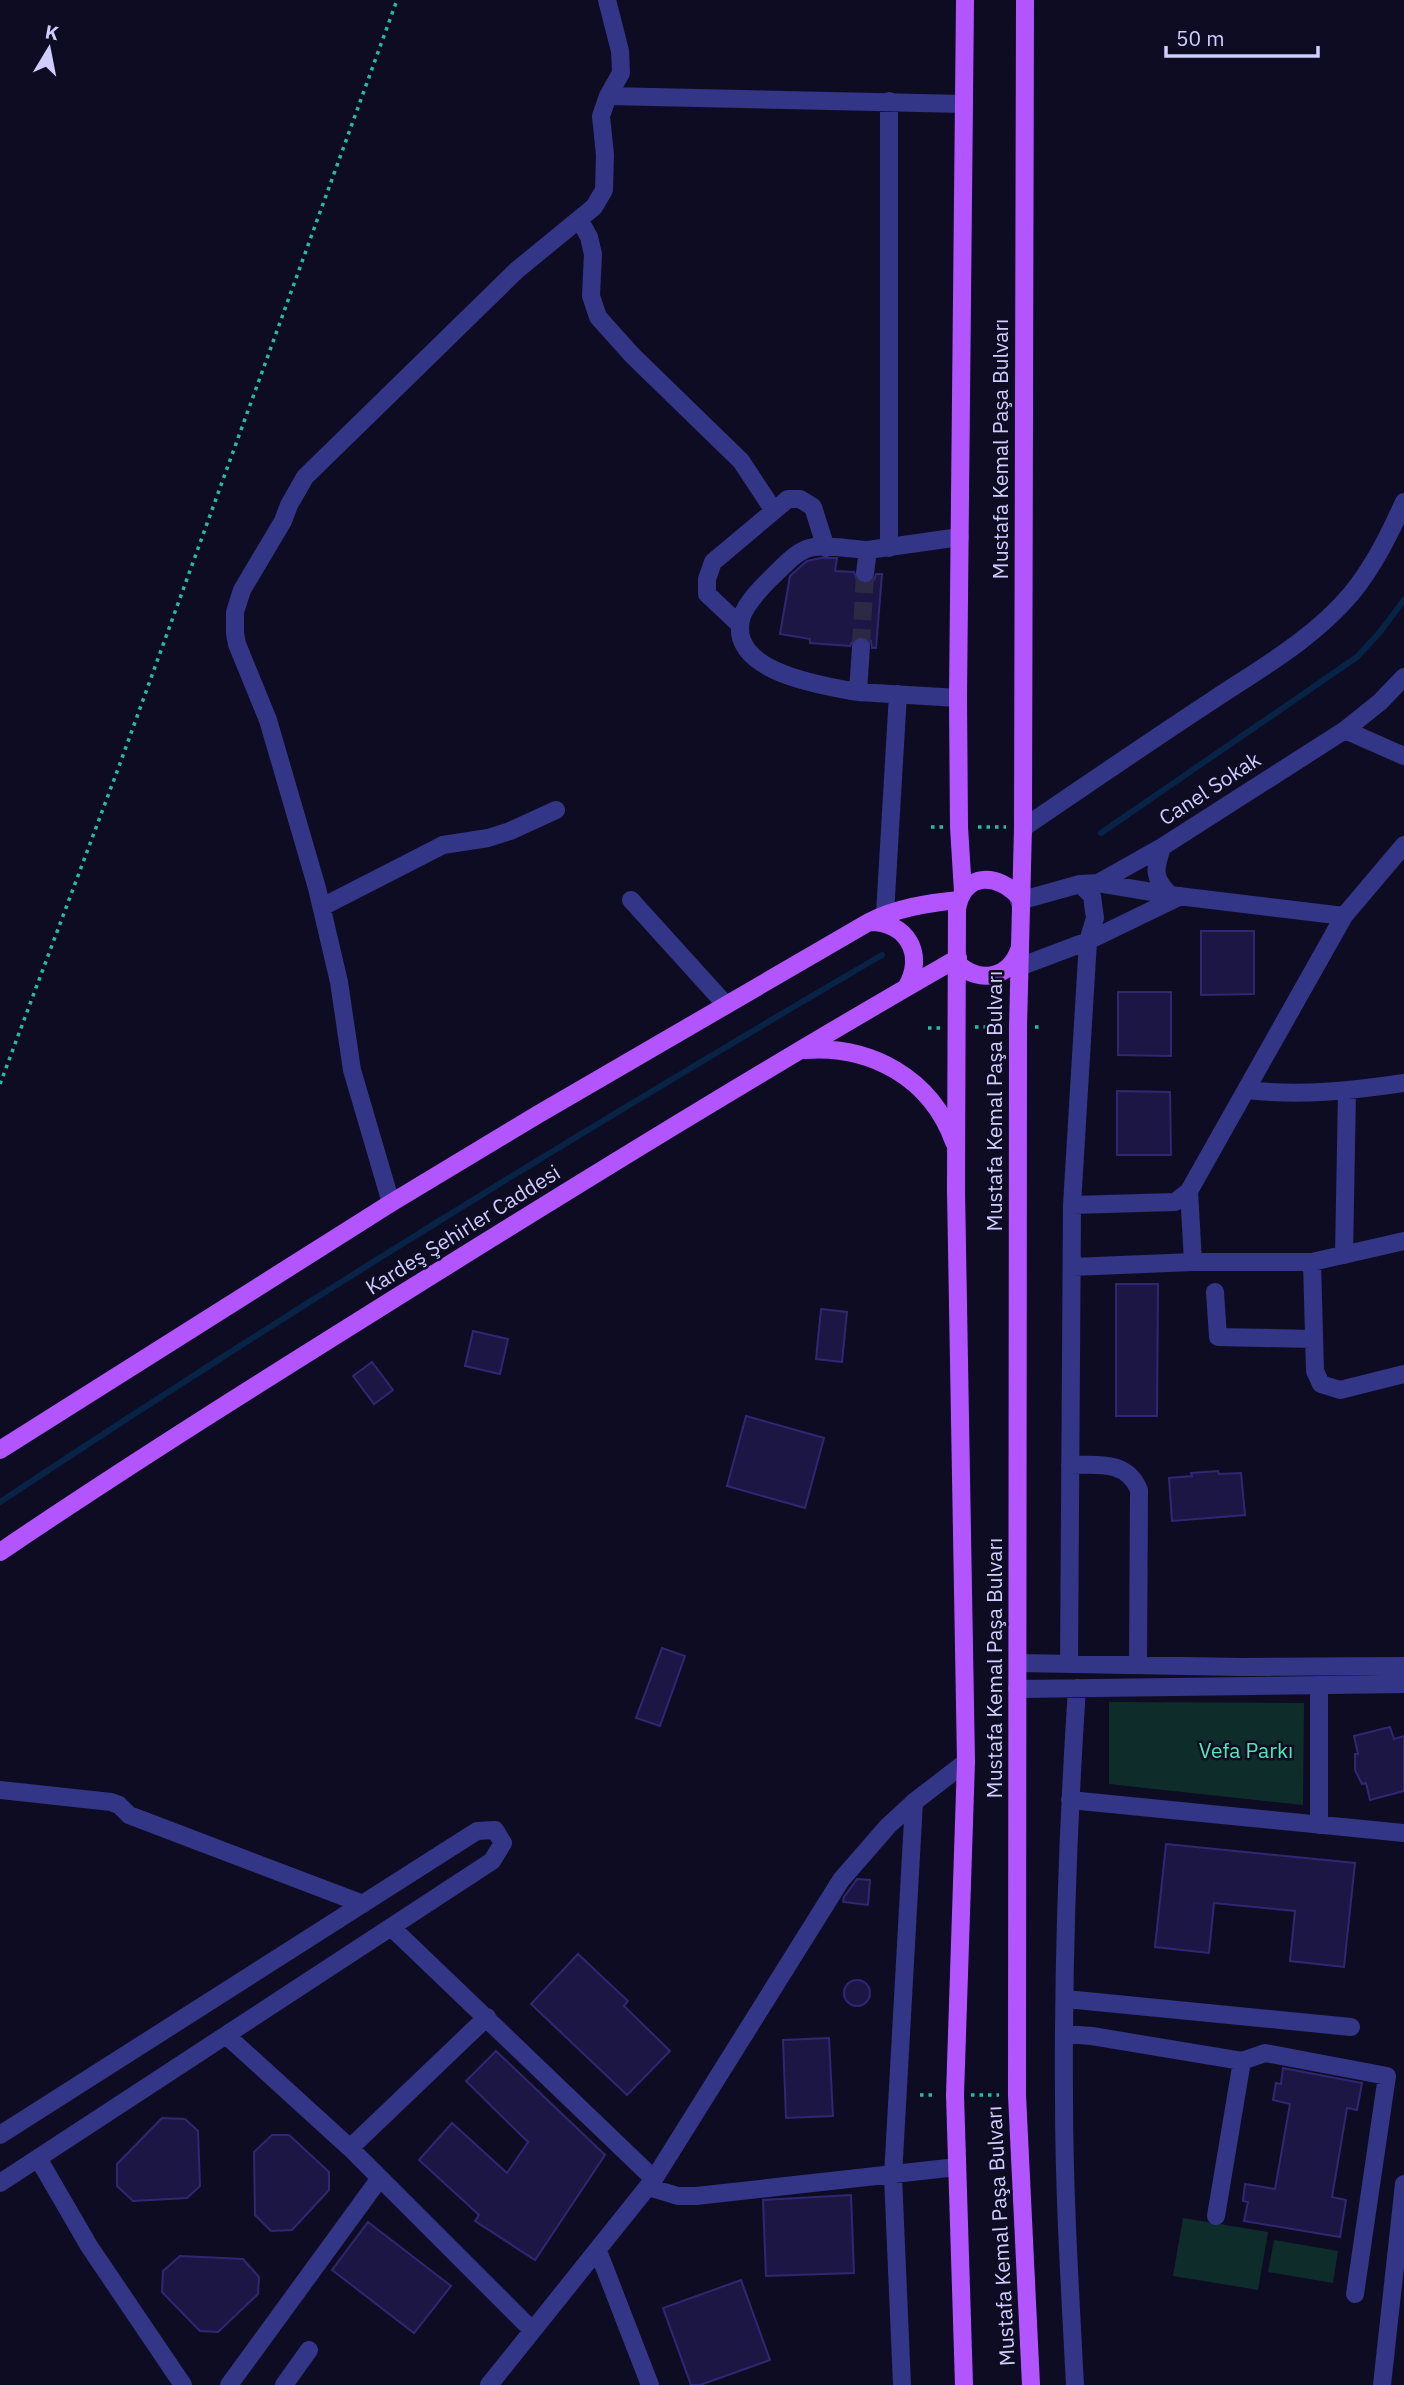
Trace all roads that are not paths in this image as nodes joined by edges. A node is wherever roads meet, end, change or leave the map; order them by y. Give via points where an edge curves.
1 (607, 0) edge
2 (965, 0) edge
3 (1025, 0) edge
4 (608, 96) junction
5 (889, 101) junction
6 (964, 104) junction
7 (579, 219) junction
8 (1404, 502) edge
9 (774, 511) junction
10 (960, 537) junction
11 (826, 548) junction
12 (889, 548) junction
13 (868, 550) junction
14 (865, 573) tunnel mouth
15 (740, 625) junction
16 (861, 647) tunnel mouth
17 (1404, 677) edge
18 (858, 692) junction
19 (898, 694) junction
20 (958, 698) junction
21 (1345, 730) junction
22 (1404, 756) edge
23 (556, 810) dead end
24 (1023, 828) junction
25 (1404, 845) edge
26 (1162, 847) junction
27 (1089, 883) junction
28 (1176, 895) junction
29 (961, 896) junction
30 (631, 900) dead end
31 (1020, 900) junction
32 (322, 907) junction
33 (1344, 916) junction
34 (877, 918) junction
35 (1088, 942) junction
36 (1019, 958) junction
37 (958, 961) junction
38 (906, 988) junction
39 (726, 1005) junction
40 (802, 1050) junction
41 (1404, 1083) edge
42 (1247, 1090) junction
43 (1347, 1092) junction
44 (956, 1148) junction
45 (1189, 1191) junction
46 (391, 1203) junction
47 (1072, 1205) junction
48 (1404, 1241) edge
49 (1344, 1255) junction
50 (1193, 1262) junction
51 (1312, 1262) junction
52 (1072, 1267) junction
53 (1215, 1292) dead end
54 (1314, 1339) junction
55 (1404, 1374) edge
56 (0, 1450) edge
57 (1070, 1465) junction
58 (0, 1552) edge
59 (1018, 1663) junction
60 (1069, 1664) junction
61 (1138, 1665) junction
62 (1404, 1666) edge
63 (1404, 1684) edge
64 (1320, 1685) junction
65 (1077, 1688) junction
66 (1017, 1689) junction
67 (966, 1762) junction
68 (0, 1790) edge
69 (1070, 1800) junction
70 (914, 1802) junction
71 (1319, 1825) junction
72 (1404, 1833) edge
73 (363, 1905) junction
74 (391, 1927) junction
75 (1066, 1999) junction
76 (487, 2017) junction
77 (1351, 2027) dead end
78 (1065, 2034) junction
79 (226, 2035) junction
80 (1242, 2061) junction
81 (0, 2135) edge
82 (350, 2148) junction
83 (38, 2158) junction
84 (957, 2167) junction
85 (893, 2176) junction
86 (380, 2178) junction
87 (0, 2183) edge
88 (651, 2183) junction
89 (1404, 2184) edge
90 (1216, 2216) dead end
91 (598, 2250) junction
92 (1355, 2294) dead end
93 (1397, 2317) edge
94 (532, 2329) junction
95 (309, 2350) dead end
96 (183, 2385) edge
97 (229, 2385) edge
98 (284, 2385) edge
99 (489, 2385) edge
100 (650, 2385) edge
101 (902, 2385) edge
102 (964, 2385) edge
103 (1031, 2385) edge
104 (1075, 2385) edge
105 (1382, 2385) edge

1 - 4 street via 621,74
2 - 6 main road, Mustafa Kemal Paşa Bulvarı
3 - 24 main road, Mustafa Kemal Paşa Bulvarı
4 - 5 street
4 - 7 street via 601,116 604,190 594,207
5 - 6 street
5 - 12 street
6 - 10 main road, Mustafa Kemal Paşa Bulvarı
7 - 9 street via 593,254 591,296 598,317 741,461
7 - 32 street via 517,270 305,477 237,601 237,644 268,720
8 - 24 street via 1363,578 1317,628
9 - 11 street via 788,499 807,502 813,507
9 - 15 street via 709,570 707,594
10 - 12 street
10 - 20 main road, Mustafa Kemal Paşa Bulvarı
11 - 13 street
11 - 15 street via 812,547 791,558 747,607
12 - 13 street
13 - 14 street
15 - 18 street via 745,645 780,674
16 - 18 street
17 - 21 street, Canel Sokak
18 - 19 street
19 - 20 street
19 - 34 street
20 - 29 main road, Mustafa Kemal Paşa Bulvarı
21 - 22 street
21 - 26 street, Canel Sokak
23 - 32 street via 510,831 443,845
24 - 31 main road, Mustafa Kemal Paşa Bulvarı
25 - 33 street
26 - 27 street, Canel Sokak
26 - 28 street via 1156,867 1158,883
27 - 28 street
27 - 31 street, Canel Sokak
27 - 35 street via 1095,918
28 - 33 street
28 - 35 street
29 - 31 main road via 976,881 993,880 1009,886
29 - 34 main road
29 - 37 main road
30 - 39 street
31 - 36 main road
32 - 46 street via 352,1070
33 - 42 street
34 - 38 main road via 897,928 909,942 915,961
34 - 39 main road
35 - 36 street
35 - 47 street
36 - 37 main road via 1006,971 990,976 971,973
36 - 59 main road, Mustafa Kemal Paşa Bulvarı
37 - 38 main road, Kardeş Şehirler Caddesi
37 - 44 main road, Mustafa Kemal Paşa Bulvarı
38 - 40 main road, Kardeş Şehirler Caddesi
39 - 46 main road
40 - 44 main road via 849,1051 894,1068 933,1102
40 - 58 main road, Kardeş Şehirler Caddesi via 535,1211
41 - 43 street
42 - 43 street
42 - 45 street
43 - 49 street
44 - 67 main road, Mustafa Kemal Paşa Bulvarı
45 - 47 street via 1175,1202
45 - 50 street
46 - 56 main road
47 - 52 street
48 - 49 street
49 - 51 street
50 - 51 street
50 - 52 street
51 - 54 street
52 - 57 street
53 - 54 street via 1218,1337
54 - 55 street via 1315,1371 1321,1384 1340,1390
57 - 60 street
57 - 61 street via 1123,1469 1139,1490
59 - 60 street
59 - 66 main road, Mustafa Kemal Paşa Bulvarı
60 - 61 street
61 - 62 street
63 - 64 street
64 - 65 street
64 - 71 street
65 - 66 street
65 - 69 street
66 - 103 main road, Mustafa Kemal Paşa Bulvarı via 1017,2095
67 - 70 street
67 - 84 main road, Mustafa Kemal Paşa Bulvarı via 955,2095
68 - 73 street via 111,1802 129,1815
69 - 71 street
69 - 75 street
70 - 85 street
70 - 88 street via 841,1880
71 - 72 street
73 - 74 street via 477,1831 495,1830 503,1843 492,1861
73 - 81 street
74 - 76 street
74 - 79 street
75 - 77 street
75 - 78 street
76 - 82 street
76 - 88 street
78 - 80 street
78 - 104 street via 1066,2195
79 - 82 street
79 - 83 street
80 - 90 street
80 - 92 street via 1265,2053 1387,2076
82 - 86 street
83 - 87 street
83 - 96 street via 89,2246
84 - 85 street
84 - 102 main road, Mustafa Kemal Paşa Bulvarı
85 - 88 street via 696,2196 678,2196
85 - 101 street
86 - 94 street
86 - 97 street
88 - 91 street
89 - 93 street
91 - 94 street
91 - 100 street
93 - 105 street
94 - 99 street
95 - 98 street

